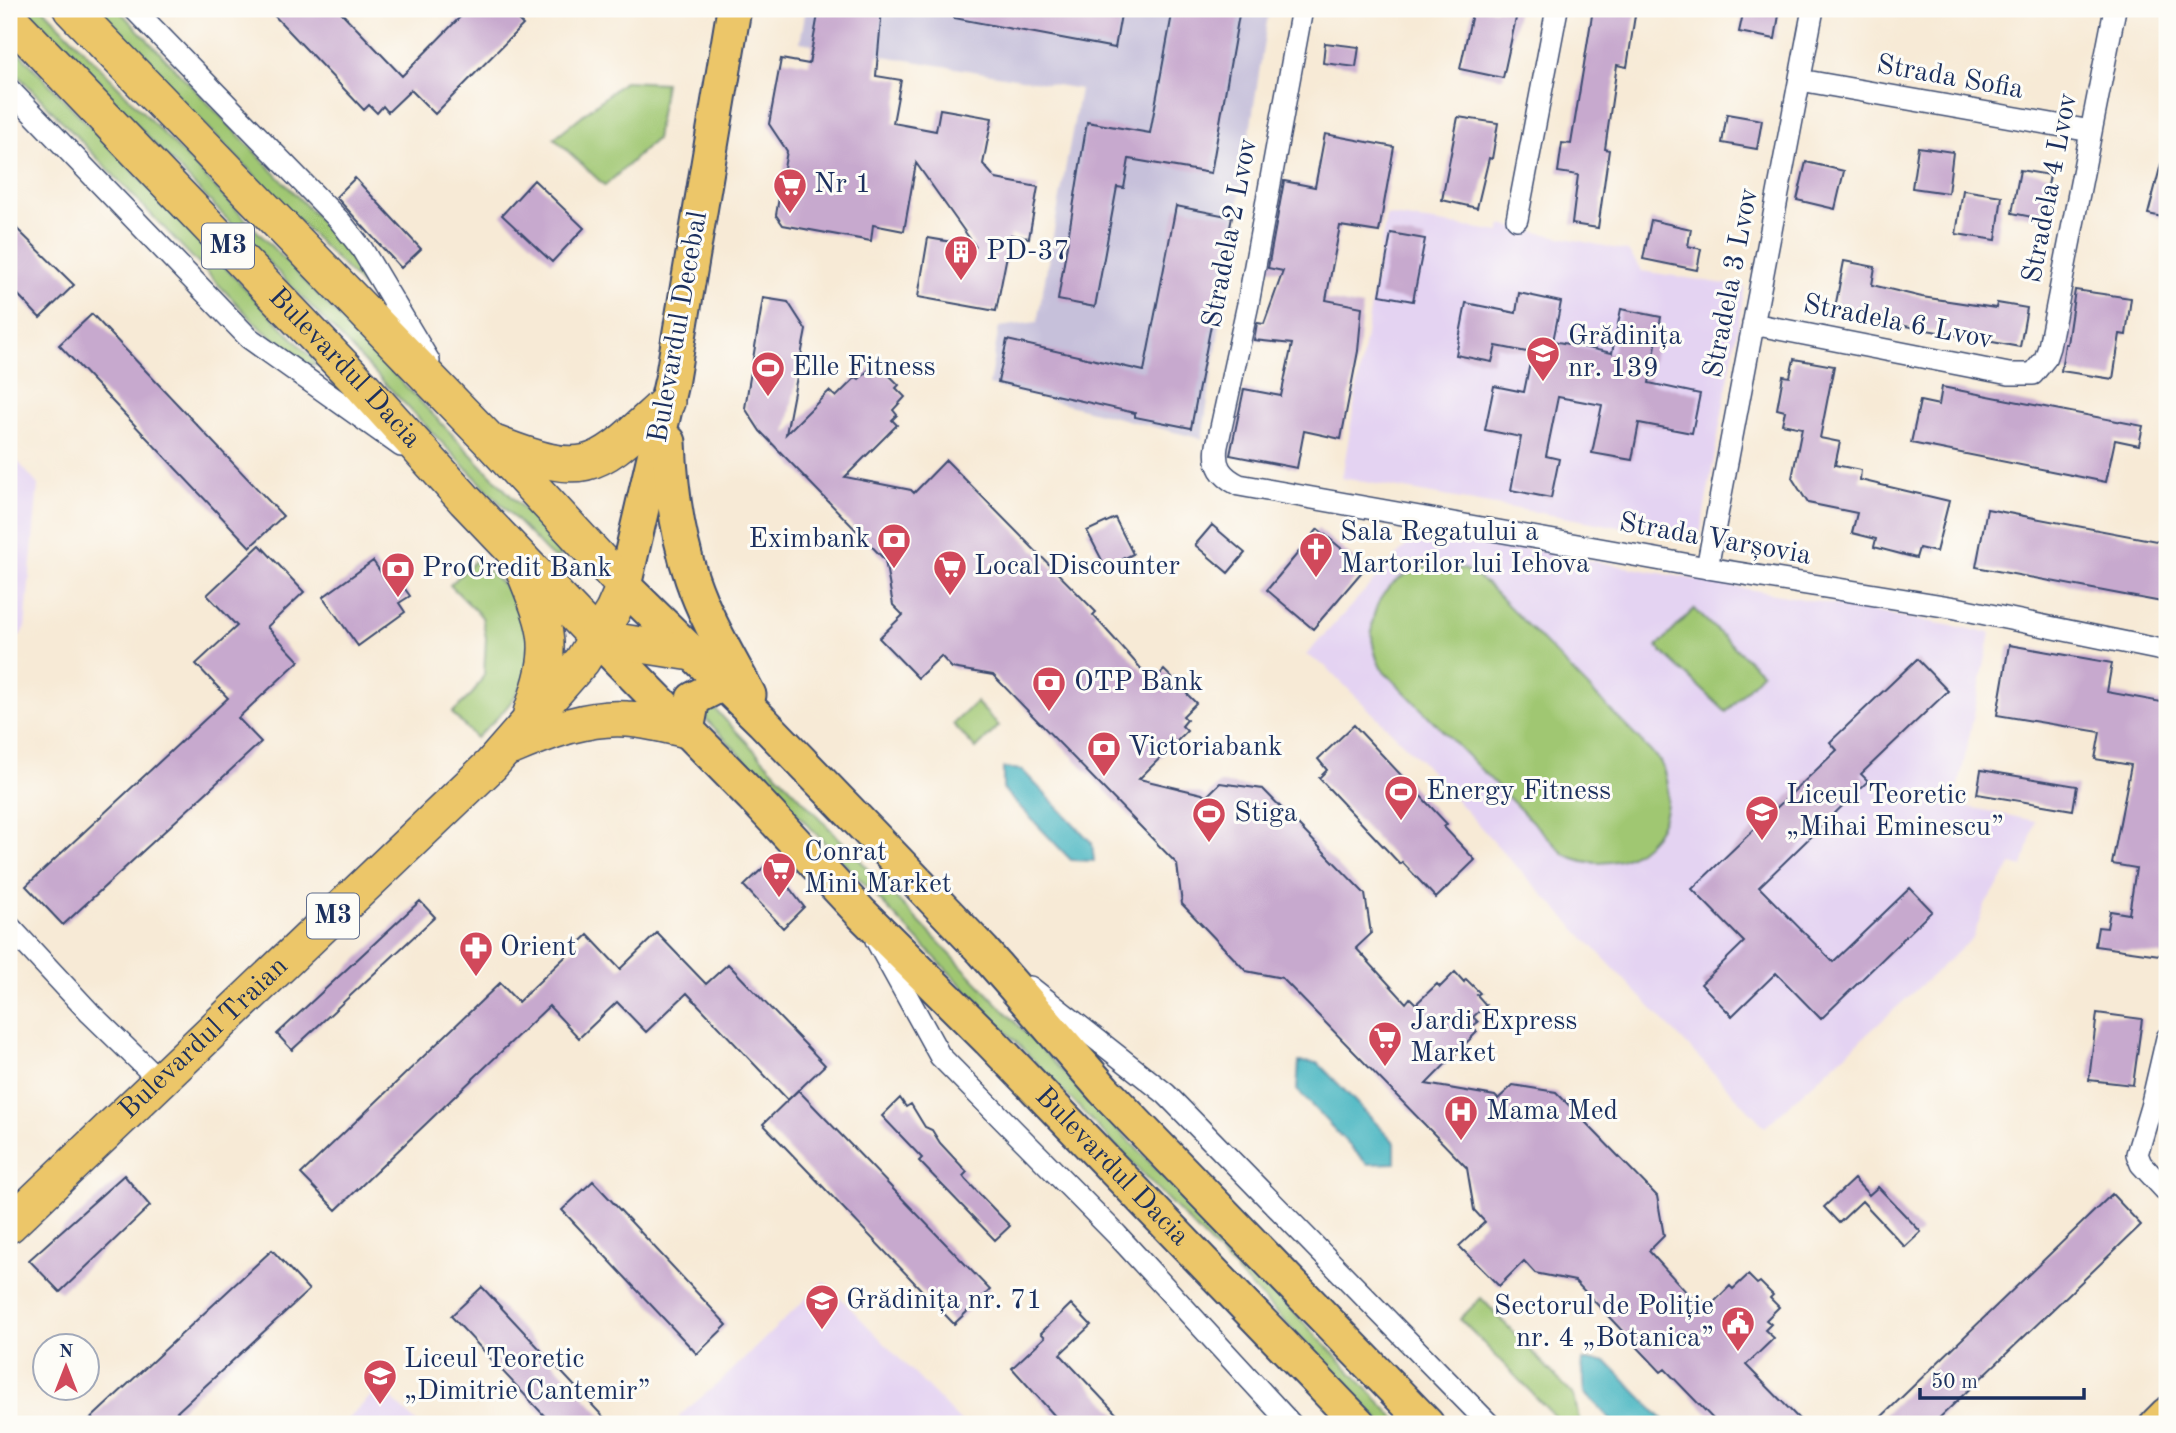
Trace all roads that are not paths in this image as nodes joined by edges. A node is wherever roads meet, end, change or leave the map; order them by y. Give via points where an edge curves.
1 (71, 9) edge
2 (134, 9) edge
3 (734, 9) edge
4 (1303, 9) edge
5 (1557, 9) edge
6 (1814, 9) edge
7 (2115, 9) edge
8 (9, 18) edge
9 (1800, 80) junction
10 (9, 89) edge
11 (2091, 131) junction
12 (1517, 219) dead end
13 (1753, 324) junction
14 (2033, 374) joint
15 (667, 402) junction
16 (455, 405) junction
17 (490, 441) junction
18 (1218, 468) joint
19 (445, 477) junction
20 (516, 553) junction
21 (1707, 568) junction
22 (624, 586) junction
23 (597, 638) junction
24 (2167, 652) edge
25 (692, 653) junction
26 (724, 683) junction
27 (763, 722) junction
28 (687, 730) junction
29 (515, 739) junction
30 (862, 914) junction
31 (9, 926) edge
32 (983, 951) junction
33 (2167, 1038) edge
34 (160, 1081) junction
35 (2167, 1192) edge
36 (9, 1226) edge
37 (2167, 1415) edge
38 (1292, 1424) edge
39 (1359, 1424) edge
40 (1427, 1424) edge
41 (1489, 1424) edge
42 (2157, 1424) edge

1 - 16 highway, Bulevardul Dacia / M3
2 - 16 street, Bulevardul Dacia via 340,221 362,249
3 - 15 main road, Bulevardul Decebal
4 - 18 street, Stradela 2 Lvov via 1217,446
5 - 12 street
6 - 9 street, Stradela 3 Lvov
7 - 11 street, Stradela 4 Lvov
8 - 19 highway, Bulevardul Dacia / M3
9 - 11 street, Strada Sofia
9 - 13 street, Stradela 3 Lvov
10 - 19 street, Bulevardul Dacia via 249,338
11 - 14 street, Stradela 4 Lvov via 2049,347
13 - 14 street, Stradela 6 Lvov via 2009,374
13 - 21 street, Stradela 3 Lvov
15 - 17 highway via 617,447 589,463 556,464
15 - 22 main road, Bulevardul Decebal
15 - 27 main road via 671,479 687,562 710,622
16 - 17 highway, Bulevardul Dacia / M3
17 - 22 highway, Bulevardul Dacia / M3
18 - 21 street, Strada Varșovia via 1238,485
19 - 20 highway, Bulevardul Dacia / M3
20 - 23 highway, Bulevardul Dacia / M3
20 - 29 highway via 540,612 548,647 541,683
21 - 24 street, Strada Varșovia via 1956,608
22 - 23 highway, Bulevardul Decebal / M3
22 - 25 main road, Bulevardul Dacia
23 - 25 highway
23 - 28 main road, Bulevardul Dacia
23 - 29 highway, Bulevardul Traian / M3
25 - 26 main road, Bulevardul Dacia
26 - 27 main road, Bulevardul Dacia
26 - 28 main road via 693,699
27 - 32 main road, Bulevardul Dacia
28 - 29 highway via 629,719 588,721
28 - 30 main road, Bulevardul Dacia
29 - 34 highway, Bulevardul Traian / M3
30 - 38 street, Bulevardul Dacia via 940,1056 1117,1235
30 - 39 main road, Bulevardul Dacia
31 - 34 street
32 - 40 main road, Bulevardul Dacia via 1104,1090
32 - 41 street, Bulevardul Dacia via 1166,1094
33 - 35 street via 2137,1154
34 - 36 highway, Bulevardul Traian / M3
37 - 42 main road

